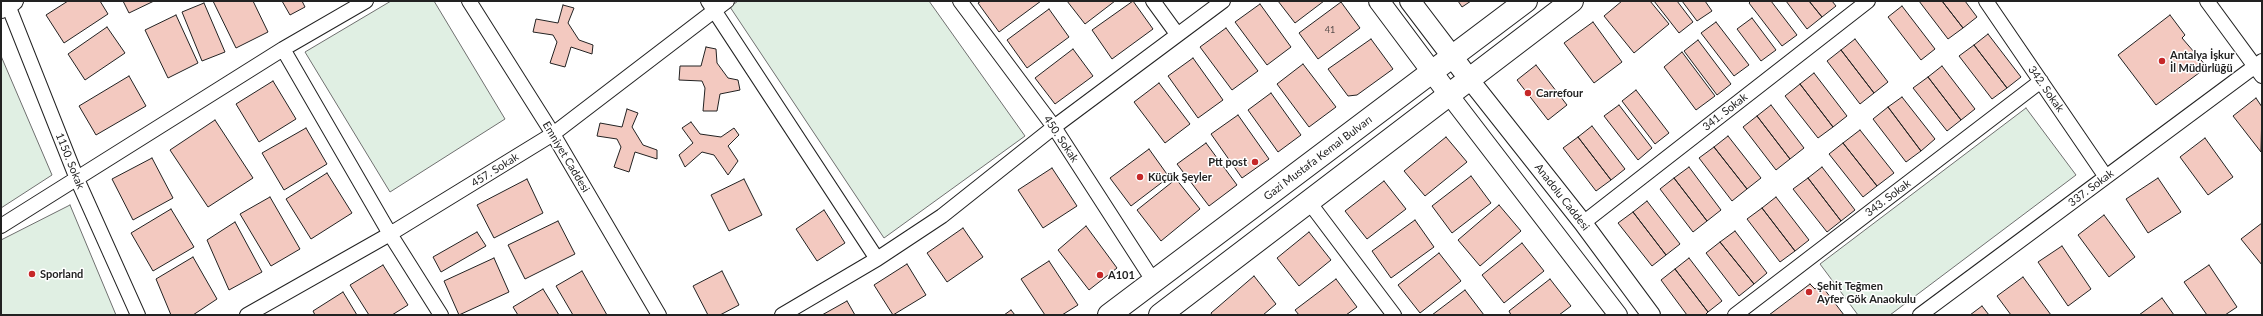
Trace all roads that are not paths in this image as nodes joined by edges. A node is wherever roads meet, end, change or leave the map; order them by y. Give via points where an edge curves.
1 (366, 1) edge
2 (469, 1) edge
3 (727, 1) edge
4 (960, 1) edge
5 (1153, 1) edge
6 (1223, 1) edge
7 (1378, 1) edge
8 (1410, 1) edge
9 (1526, 1) edge
10 (1572, 1) edge
11 (1868, 1) edge
12 (1986, 1) edge
13 (2207, 1) edge
14 (7, 4) edge
15 (711, 6) edge
16 (1177, 34) junction
17 (283, 49) junction
18 (1453, 56) junction
19 (2260, 68) edge
20 (1432, 72) junction
21 (1470, 80) junction
22 (2041, 81) junction
23 (1450, 96) junction
24 (1054, 127) junction
25 (553, 134) junction
26 (2106, 176) junction
27 (77, 179) junction
28 (1310, 202) junction
29 (1583, 224) junction
30 (1, 226) edge
31 (390, 234) junction
32 (877, 259) junction
33 (1154, 282) junction
34 (1170, 312) edge
35 (138, 315) edge
36 (247, 315) edge
37 (442, 315) edge
38 (659, 315) edge
39 (782, 315) edge
40 (1109, 315) edge
41 (1394, 315) edge
42 (1618, 315) edge
43 (1651, 315) edge
44 (1735, 315) edge
45 (1920, 315) edge

1 - 17 street
2 - 25 street, Emniyet Caddesi
3 - 15 street, 457. Sokak
4 - 24 street, 450. Sokak
5 - 16 street
6 - 16 street
7 - 20 main road
8 - 18 main road
9 - 18 main road, Gazi Mustafa Kemal Bulvarı
10 - 21 main road
11 - 29 street, 341. Sokak
12 - 22 street, 342. Sokak
13 - 19 street
14 - 27 street, 1150. Sokak
15 - 25 street, 457. Sokak
15 - 32 street
16 - 24 street
17 - 27 street
17 - 31 street
18 - 20 main road, Gazi Mustafa Kemal Bulvarı
18 - 21 main road
19 - 26 street, 337. Sokak
20 - 23 main road
20 - 33 main road, Gazi Mustafa Kemal Bulvarı
21 - 23 main road
21 - 29 street, Anadolu Caddesi
22 - 26 street, 342. Sokak
22 - 44 street, 343. Sokak
23 - 28 main road
23 - 42 street
24 - 32 street via 942,216
24 - 33 street, 450. Sokak
25 - 31 street, 457. Sokak
25 - 38 street, Emniyet Caddesi
26 - 45 street, 337. Sokak
27 - 30 street
27 - 35 street, 1150. Sokak
28 - 34 main road
28 - 41 street
29 - 43 street, Anadolu Caddesi
31 - 36 street, 457. Sokak
31 - 37 street
32 - 39 street
33 - 40 main road, Gazi Mustafa Kemal Bulvarı

